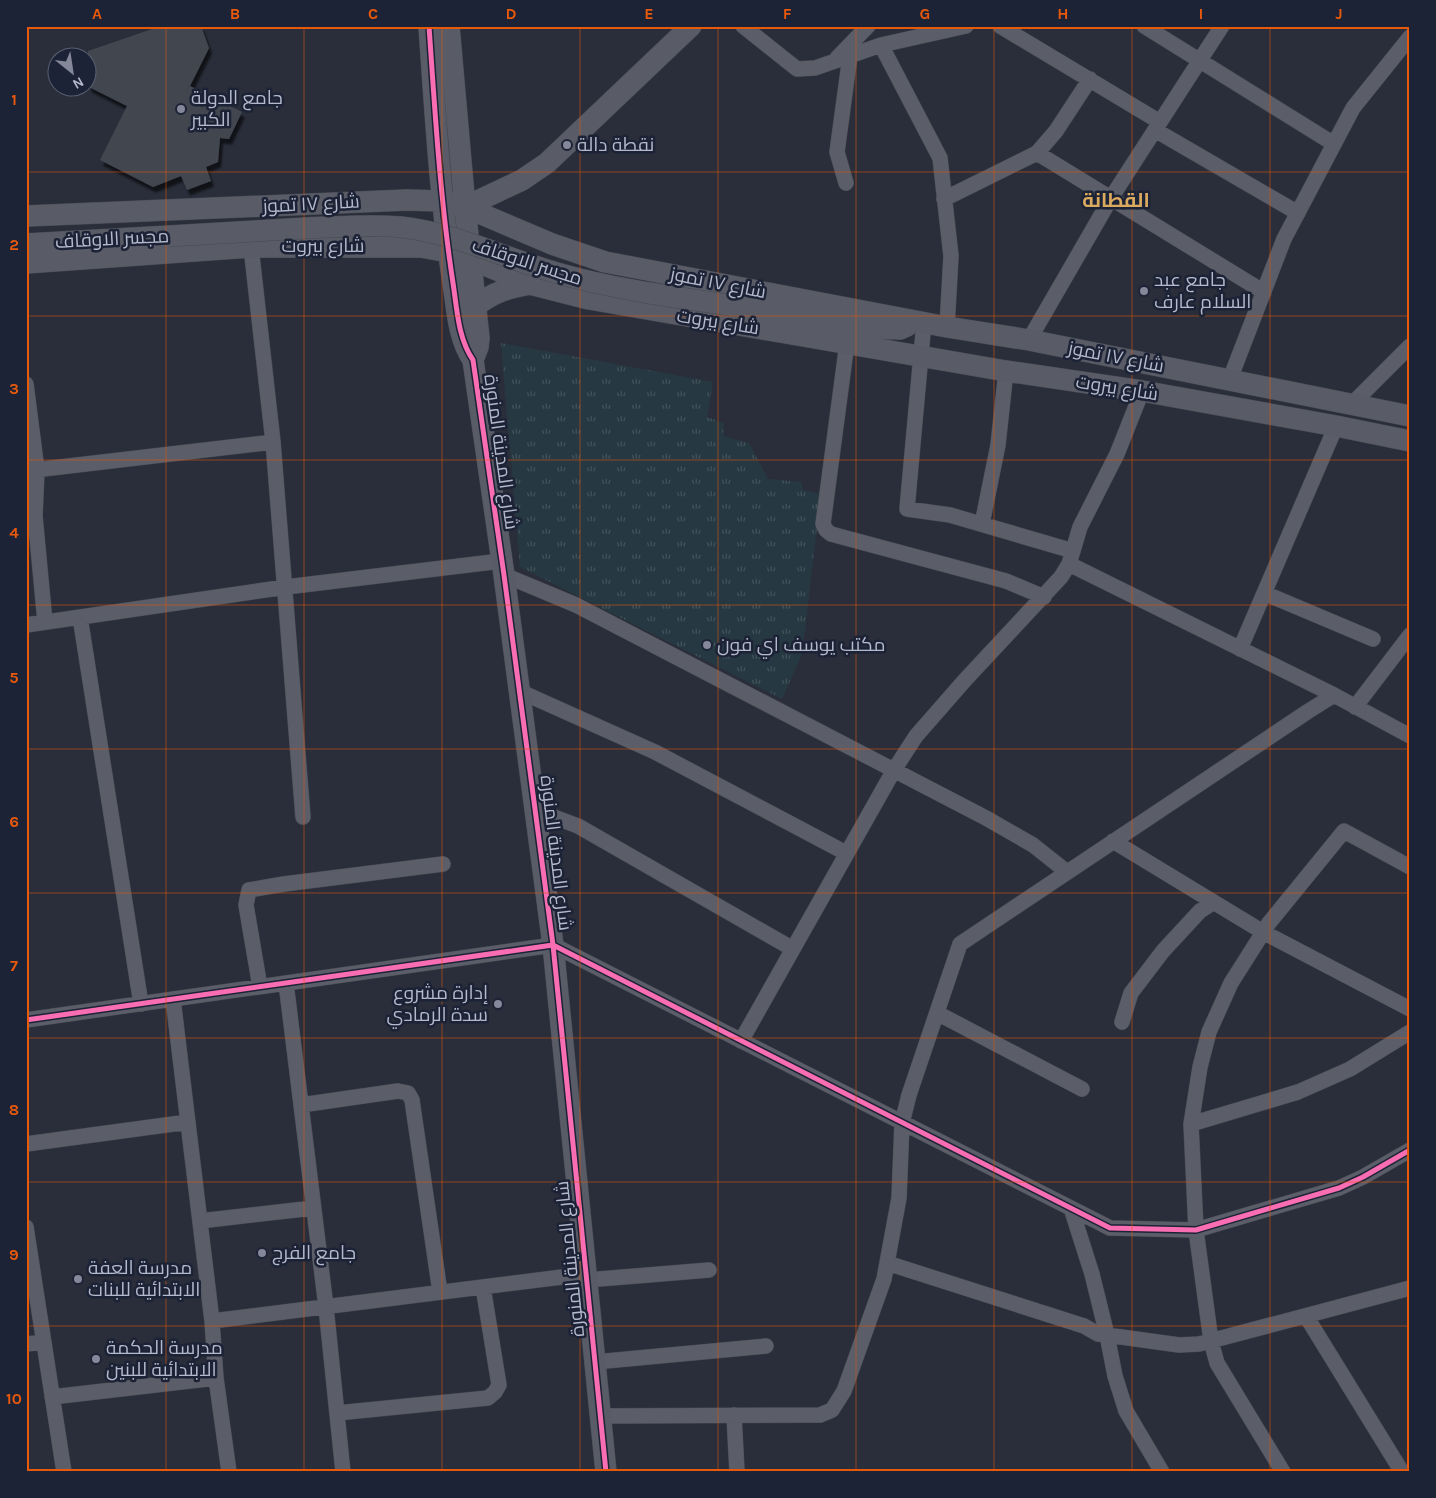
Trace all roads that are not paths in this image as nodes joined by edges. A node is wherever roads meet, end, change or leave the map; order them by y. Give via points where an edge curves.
1 (429, 26) edge
2 (449, 26) edge
3 (691, 26) edge
4 (743, 26) edge
5 (868, 26) edge
6 (966, 26) edge
7 (1000, 26) edge
8 (1144, 26) edge
9 (1222, 26) edge
10 (1410, 37) edge
11 (881, 45) junction
12 (850, 56) junction
13 (834, 61) junction
14 (1199, 61) junction
15 (1090, 79) junction
16 (1158, 126) junction
17 (1334, 144) junction
18 (1037, 153) junction
19 (846, 183) dead end
20 (1111, 198) junction
21 (944, 199) junction
22 (442, 201) junction
23 (465, 207) junction
24 (1298, 213) junction
25 (26, 216) edge
26 (26, 244) edge
27 (251, 247) junction
28 (448, 251) junction
29 (470, 258) junction
30 (26, 263) edge
31 (530, 284) junction
32 (1264, 292) junction
33 (475, 307) junction
34 (924, 322) junction
35 (947, 326) junction
36 (876, 328) junction
37 (1029, 340) junction
38 (847, 343) junction
39 (1410, 346) edge
40 (920, 356) junction
41 (473, 360) junction
42 (1006, 371) junction
43 (1230, 379) junction
44 (26, 384) edge
45 (1142, 391) junction
46 (1353, 403) junction
47 (1410, 416) edge
48 (1336, 426) junction
49 (1410, 441) edge
50 (273, 442) junction
51 (32, 471) edge
52 (982, 524) junction
53 (1071, 558) junction
54 (503, 568) junction
55 (286, 587) junction
56 (1264, 593) junction
57 (1044, 597) junction
58 (80, 617) junction
59 (45, 622) junction
60 (26, 625) edge
61 (1410, 635) edge
62 (1373, 639) dead end
63 (1240, 649) junction
64 (520, 691) junction
65 (1334, 695) junction
66 (1355, 707) junction
67 (1410, 736) edge
68 (894, 770) junction
69 (535, 810) junction
70 (303, 817) dead end
71 (1113, 841) junction
72 (846, 853) junction
73 (443, 864) dead end
74 (1410, 867) edge
75 (1067, 872) junction
76 (1214, 902) junction
77 (1264, 932) junction
78 (553, 946) junction
79 (793, 949) junction
80 (286, 984) junction
81 (260, 987) junction
82 (173, 999) junction
83 (141, 1004) junction
84 (1410, 1009) edge
85 (937, 1013) junction
86 (26, 1020) edge
87 (1122, 1022) dead end
88 (1410, 1032) edge
89 (741, 1041) junction
90 (1082, 1089) dead end
91 (301, 1105) junction
92 (188, 1122) junction
93 (902, 1122) junction
94 (1191, 1124) junction
95 (26, 1144) edge
96 (1410, 1150) edge
97 (313, 1208) junction
98 (1071, 1208) junction
99 (200, 1221) junction
100 (26, 1227) edge
101 (1196, 1230) junction
102 (886, 1262) junction
103 (709, 1270) dead end
104 (586, 1277) junction
105 (483, 1286) junction
106 (1409, 1290) edge
107 (440, 1292) junction
108 (326, 1307) junction
109 (1306, 1316) junction
110 (212, 1321) junction
111 (1107, 1335) junction
112 (1211, 1341) junction
113 (44, 1342) junction
114 (26, 1344) edge
115 (766, 1346) dead end
116 (595, 1362) junction
117 (216, 1378) junction
118 (52, 1398) junction
119 (337, 1413) junction
120 (734, 1415) junction
121 (601, 1416) junction
122 (64, 1472) edge
123 (229, 1472) edge
124 (343, 1472) edge
125 (606, 1472) edge
126 (737, 1472) edge
127 (1162, 1472) edge
128 (1283, 1472) edge
129 (1402, 1472) edge

1 - 22 street
2 - 23 street
3 - 23 street via 547,163 522,180
4 - 13 street via 797,69 815,68
5 - 13 street
6 - 11 street
7 - 15 street
8 - 14 street
9 - 14 street
10 - 17 street via 1353,108
11 - 12 street
11 - 21 street via 940,158
12 - 13 street
12 - 19 street via 836,152
14 - 16 street
14 - 17 street
15 - 16 street
15 - 18 street via 1056,131
16 - 20 street
16 - 24 street
17 - 24 street
18 - 20 street
18 - 21 street
20 - 32 street
20 - 37 street
21 - 35 street via 951,256
22 - 23 street, شارع ١٧ تموز
22 - 25 street, شارع ١٧ تموز
22 - 28 street
23 - 29 street
23 - 34 street, شارع ١٧ تموز via 552,244 605,262
24 - 32 street via 1284,239
26 - 36 street, مجسر الاوقاف, bridge via 361,226 400,227 458,240 574,278
27 - 28 street, شارع بيروت via 407,246
27 - 30 street, شارع بيروت
27 - 50 street
28 - 29 street, شارع بيروت
28 - 41 street via 463,342
29 - 31 street, شارع بيروت
29 - 33 street
31 - 33 street via 499,291
31 - 38 street, شارع بيروت via 608,303
32 - 43 street
33 - 41 street via 479,341
34 - 35 street, شارع ١٧ تموز
34 - 36 street, مجسر الاوقاف via 900,329
34 - 40 street
35 - 37 street, شارع ١٧ تموز
36 - 40 street, مجسر الاوقاف
37 - 43 street, شارع ١٧ تموز
38 - 40 street, شارع بيروت
38 - 57 street via 823,524 826,530 831,534 1006,580
39 - 46 street
40 - 42 street, شارع بيروت
40 - 52 street via 907,509 950,515
41 - 54 street, شارع المدينة المنورة
42 - 45 street, شارع بيروت
42 - 52 street via 998,445
43 - 46 street, شارع ١٧ تموز
44 - 51 street
45 - 48 street, شارع بيروت
45 - 53 street via 1117,454 1080,527
46 - 47 street, شارع ١٧ تموز
48 - 49 street, شارع بيروت
48 - 56 street
50 - 51 street
50 - 55 street
51 - 59 street
52 - 53 street
53 - 57 street via 1061,577
53 - 63 street
54 - 55 street
54 - 64 street, شارع المدينة المنورة
54 - 68 street
55 - 58 street
55 - 70 street
56 - 62 street
56 - 63 street
57 - 68 street via 916,736
58 - 59 street
58 - 83 street
59 - 60 street
61 - 66 street
63 - 65 street
64 - 69 street, شارع المدينة المنورة
64 - 72 street via 655,752
65 - 66 street
65 - 71 street
66 - 67 street
68 - 72 street
68 - 75 street via 1033,845
69 - 78 street, شارع المدينة المنورة
69 - 79 street via 578,826
71 - 75 street
71 - 76 street
72 - 79 street
73 - 81 street via 249,890 246,905
74 - 77 street via 1344,831
75 - 85 street via 960,944
76 - 77 street
76 - 87 street via 1200,911 1163,951 1131,993
77 - 84 street
77 - 94 street via 1231,983 1209,1032
78 - 80 street
78 - 89 street
78 - 104 street, شارع المدينة المنورة
79 - 89 street
80 - 81 street
80 - 91 street
81 - 82 street
82 - 83 street
82 - 92 street
83 - 86 street
85 - 90 street
85 - 93 street
88 - 94 street via 1350,1069 1298,1092
89 - 93 street
91 - 97 street
91 - 107 street via 398,1091 408,1093 412,1100
92 - 95 street
92 - 99 street
93 - 98 street
93 - 102 street via 899,1198
94 - 101 street
96 - 101 street via 1339,1188
97 - 99 street
97 - 108 street
98 - 101 street via 1110,1228
98 - 111 street
99 - 110 street
100 - 113 street
101 - 112 street
102 - 111 street
102 - 120 street via 884,1280 844,1390 832,1410 820,1415
103 - 104 street
104 - 105 street
104 - 116 street, شارع المدينة المنورة
105 - 107 street
105 - 119 street via 499,1385 495,1392 488,1398
106 - 109 street
107 - 108 street
108 - 110 street
108 - 119 street
109 - 112 street
109 - 129 street
110 - 117 street
111 - 112 street via 1179,1345
111 - 127 street via 1126,1410
112 - 128 street via 1220,1370
113 - 114 street
113 - 118 street
115 - 116 street
116 - 121 street, شارع المدينة المنورة
117 - 118 street
117 - 123 street
118 - 122 street
119 - 124 street
120 - 121 street
120 - 126 street
121 - 125 street, شارع المدينة المنورة

